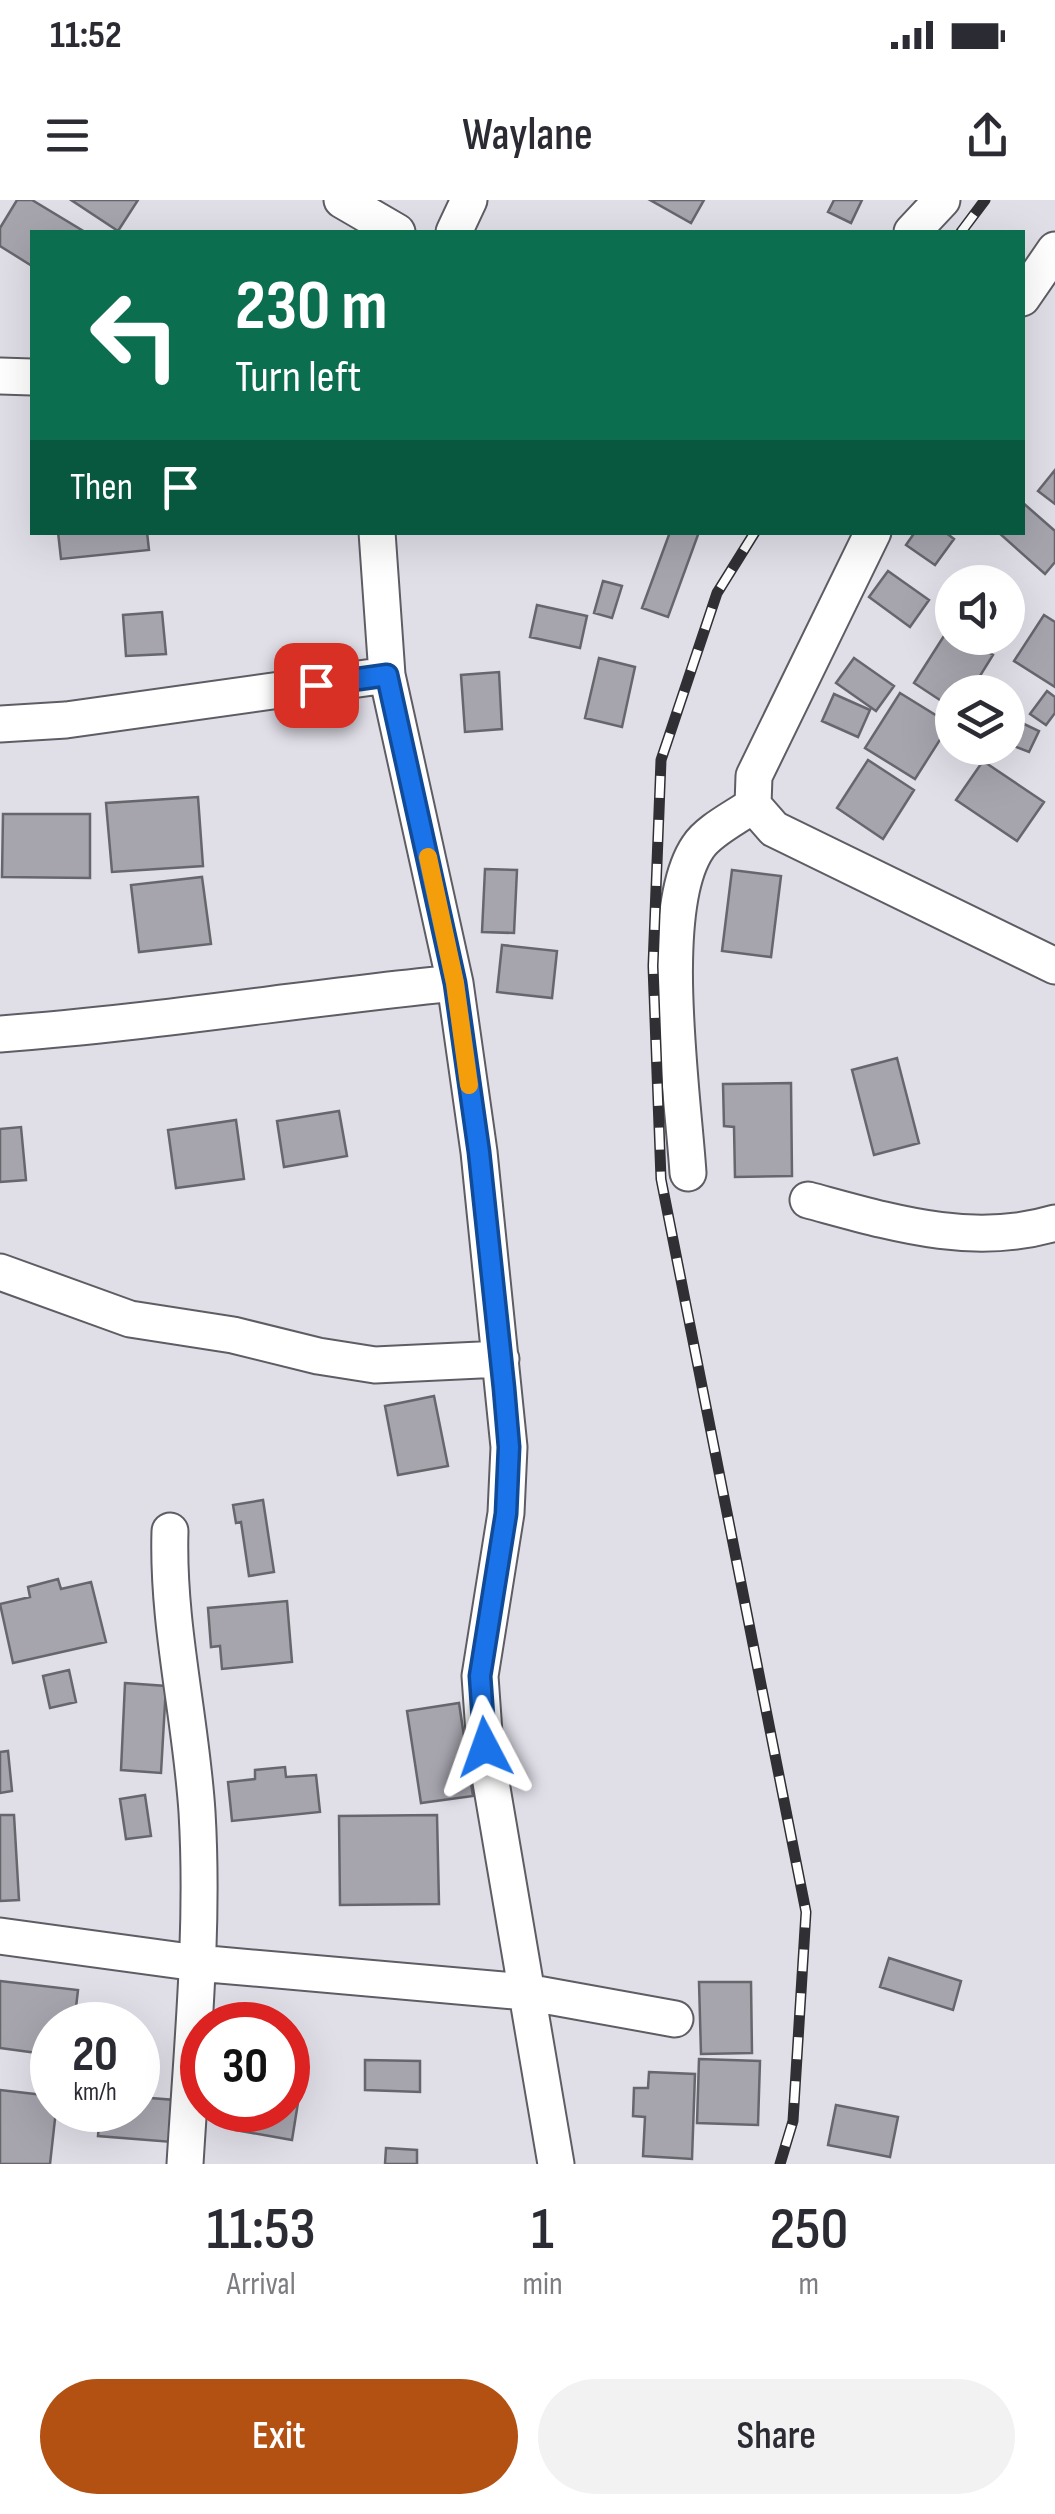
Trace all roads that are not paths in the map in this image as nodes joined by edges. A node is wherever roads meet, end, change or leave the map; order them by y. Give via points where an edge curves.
1 (342, 200) edge
2 (469, 200) edge
3 (942, 200) edge
4 (393, 230) edge
5 (455, 230) edge
6 (914, 230) edge
7 (1055, 250) edge
8 (1025, 294) edge
9 (0, 376) edge
10 (30, 376) edge
11 (377, 535) edge
12 (872, 535) edge
13 (387, 675) junction
14 (0, 724) edge
15 (752, 805) junction
16 (1055, 966) edge
17 (455, 983) junction
18 (0, 1034) edge
19 (688, 1173) dead end
20 (808, 1200) dead end
21 (1055, 1223) edge
22 (0, 1272) edge
23 (501, 1359) junction
24 (170, 1531) dead end
25 (0, 1936) edge
26 (198, 1963) junction
27 (526, 1992) junction
28 (675, 2019) dead end
29 (185, 2164) edge
30 (556, 2164) edge

1 - 4 street
2 - 5 street
3 - 6 street
7 - 8 street
9 - 10 street
11 - 13 street
12 - 15 street via 754,776
13 - 14 street
13 - 17 street
15 - 16 street via 774,829
15 - 19 street via 698,846 683,889 674,952
17 - 18 street
17 - 23 street
20 - 21 street via 919,1229 972,1235
22 - 23 street via 130,1319 318,1356 375,1365
23 - 27 street via 509,1447 506,1514 480,1676 485,1747
24 - 26 street via 168,1589 197,1814
25 - 26 street
26 - 27 street
26 - 29 street
27 - 28 street
27 - 30 street

